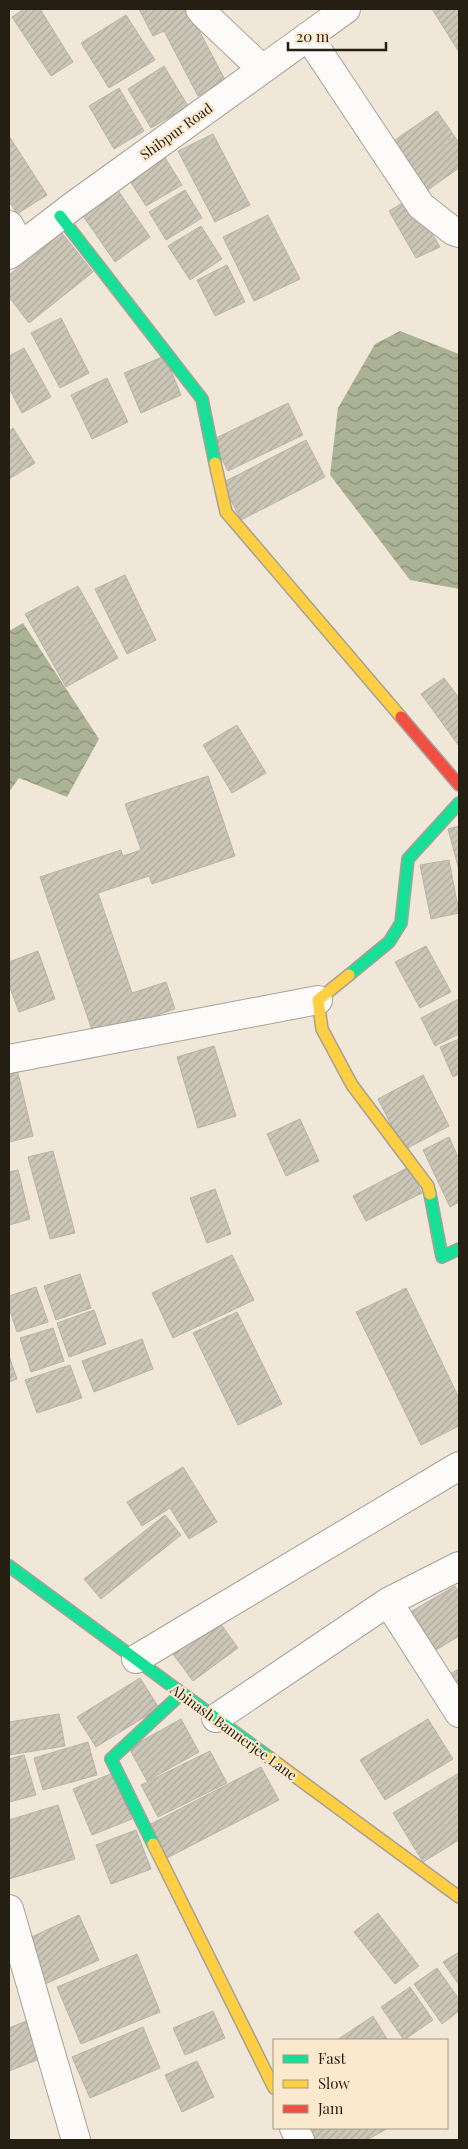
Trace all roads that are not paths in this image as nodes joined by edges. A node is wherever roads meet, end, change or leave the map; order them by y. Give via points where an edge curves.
1 (200, 9) edge
2 (346, 9) edge
3 (308, 36) junction
4 (262, 69) junction
5 (60, 216) junction
6 (459, 233) edge
7 (13, 242) edge
8 (459, 785) edge
9 (459, 803) edge
10 (318, 1000) junction
11 (9, 1058) edge
12 (459, 1249) edge
13 (459, 1466) edge
14 (9, 1566) edge
15 (459, 1566) edge
16 (388, 1602) junction
17 (136, 1659) junction
18 (182, 1693) junction
19 (459, 1713) edge
20 (216, 1718) junction
21 (459, 1897) edge
22 (9, 1909) edge
23 (273, 2086) edge
24 (76, 2140) edge

1 - 4 street
2 - 3 street, Shibpur Road
3 - 4 street, Shibpur Road
3 - 6 street via 421,206
4 - 5 street, Shibpur Road
5 - 7 street, Shibpur Road
5 - 8 street via 202,400 226,512
9 - 10 street via 408,859 400,924 389,942
10 - 11 street
10 - 12 street via 322,1029 352,1085 428,1186 442,1257
13 - 17 street
14 - 17 street, Abinash Bannerjee Lane
15 - 16 street
16 - 19 street
16 - 20 street
17 - 18 street, Abinash Bannerjee Lane
18 - 20 street, Abinash Bannerjee Lane
18 - 23 street via 111,1759
20 - 21 street, Abinash Bannerjee Lane
22 - 24 street

